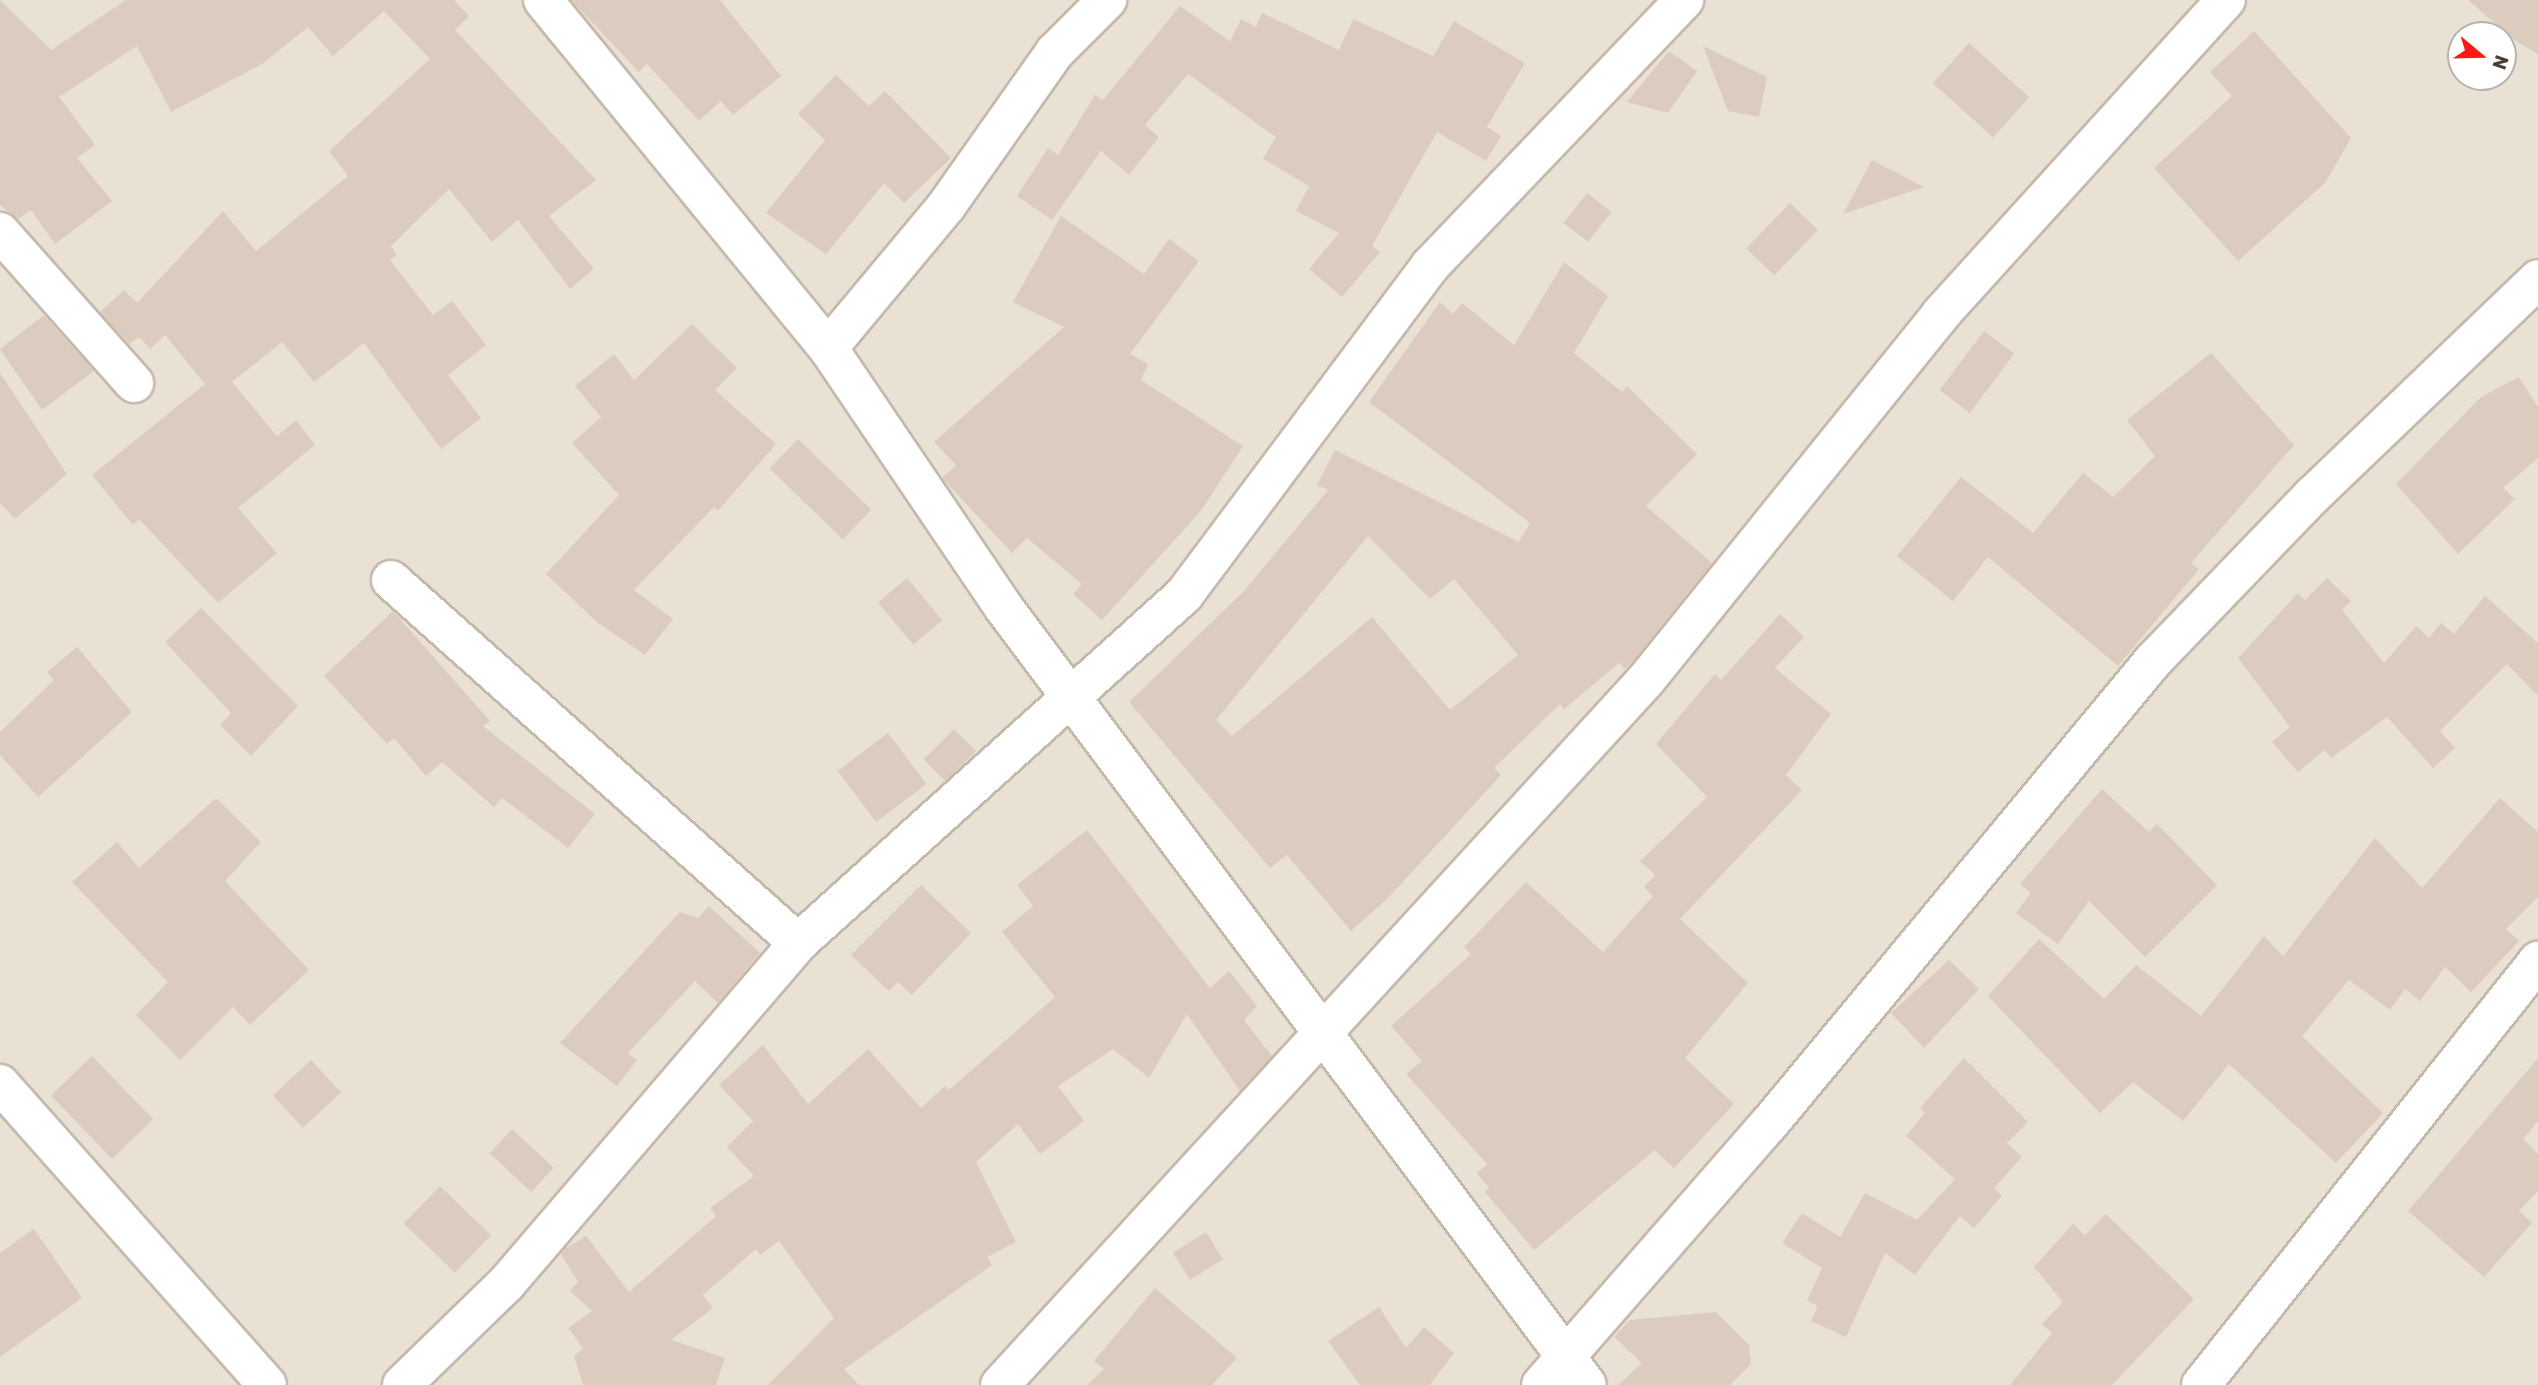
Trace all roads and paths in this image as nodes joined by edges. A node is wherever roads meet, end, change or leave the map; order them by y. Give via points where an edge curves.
1 (543, 0) edge
2 (1107, 0) edge
3 (1684, 0) edge
4 (2226, 0) edge
5 (0, 232) edge
6 (2538, 279) edge
7 (828, 348) junction
8 (134, 383) dead end
9 (391, 580) dead end
10 (1070, 697) junction
11 (798, 943) junction
12 (2538, 961) edge
13 (1323, 1036) junction
14 (0, 1084) edge
15 (1577, 1371) edge
16 (267, 1385) edge
17 (402, 1385) edge
18 (1000, 1385) edge
19 (1541, 1385) edge
20 (2202, 1385) edge

1 - 7 street
2 - 7 street via 1055,52 947,205
3 - 10 street via 1430,267 1184,595
4 - 13 street via 1941,314 1646,680
5 - 8 street
6 - 15 street via 2312,496 2152,661
7 - 10 street
9 - 11 street
10 - 11 street
10 - 13 street
11 - 17 street via 506,1283
12 - 20 street
13 - 15 street
13 - 18 street
14 - 16 street
15 - 19 street

